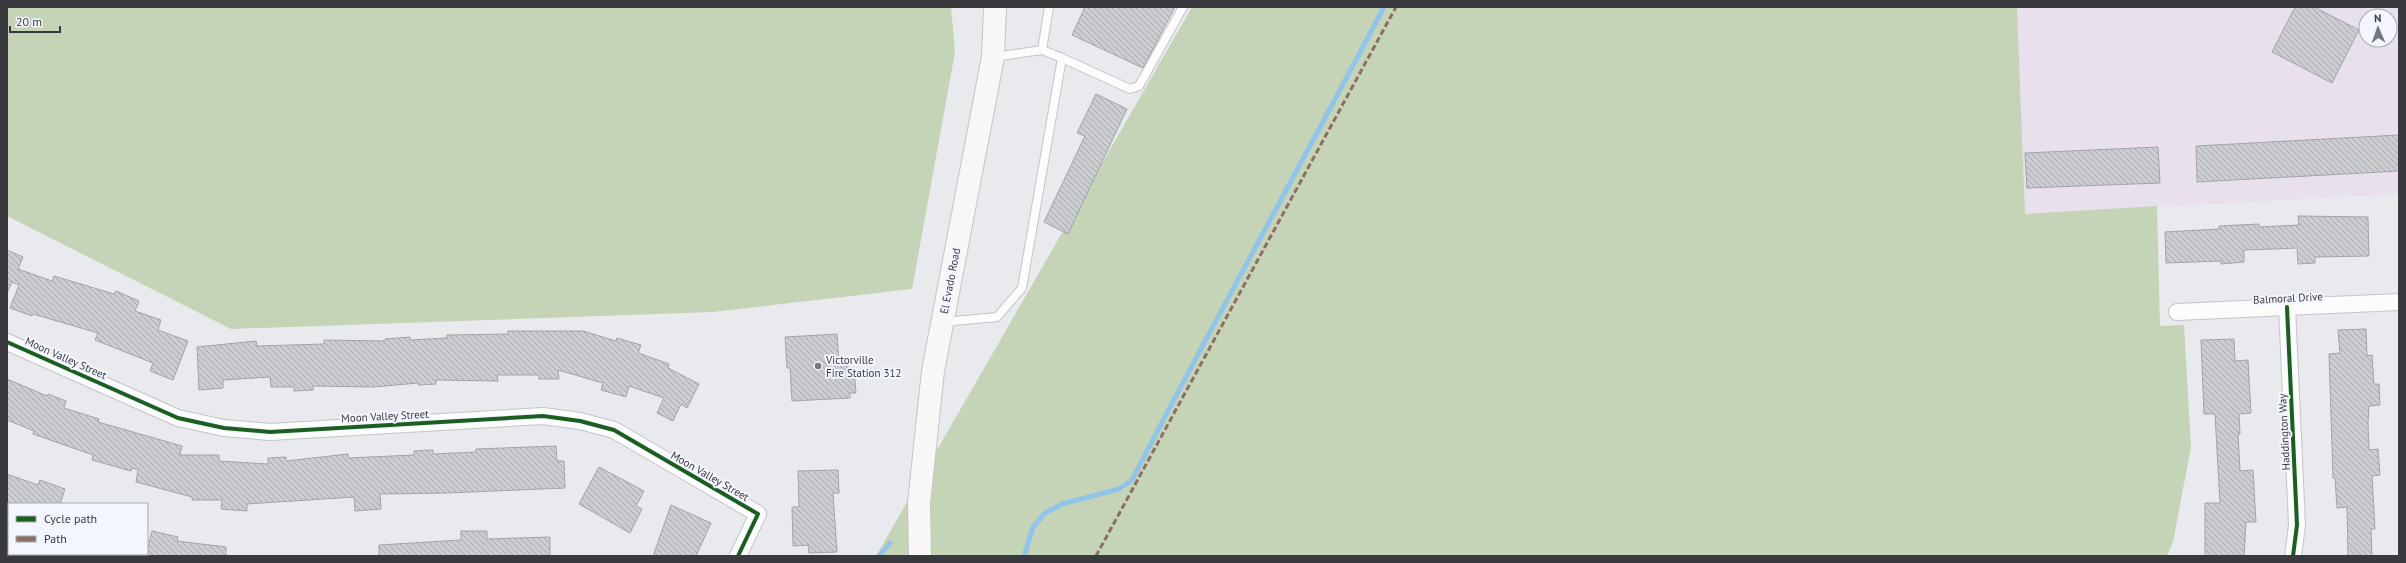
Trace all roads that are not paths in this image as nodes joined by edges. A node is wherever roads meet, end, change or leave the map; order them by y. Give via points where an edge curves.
1 (995, 7) edge
2 (1049, 7) edge
3 (1184, 7) edge
4 (1042, 50) junction
5 (993, 57) junction
6 (1062, 58) junction
7 (2399, 302) edge
8 (2287, 307) junction
9 (2177, 312) dead end
10 (942, 322) junction
11 (7, 342) edge
12 (738, 556) edge
13 (920, 556) edge
14 (2293, 556) edge

1 - 5 main road, El Evado Road
2 - 4 lane
3 - 6 lane via 1139,86 1130,89
4 - 5 lane
4 - 6 lane
5 - 10 main road, El Evado Road
6 - 10 lane via 1022,288 997,317
7 - 8 street, Balmoral Drive
8 - 9 street, Balmoral Drive
8 - 14 street, Haddington Way via 2297,525
10 - 13 main road, El Evado Road via 924,444 919,503
11 - 12 street, Moon Valley Street via 178,418 224,428 270,432 543,416 580,420 614,430 758,514

